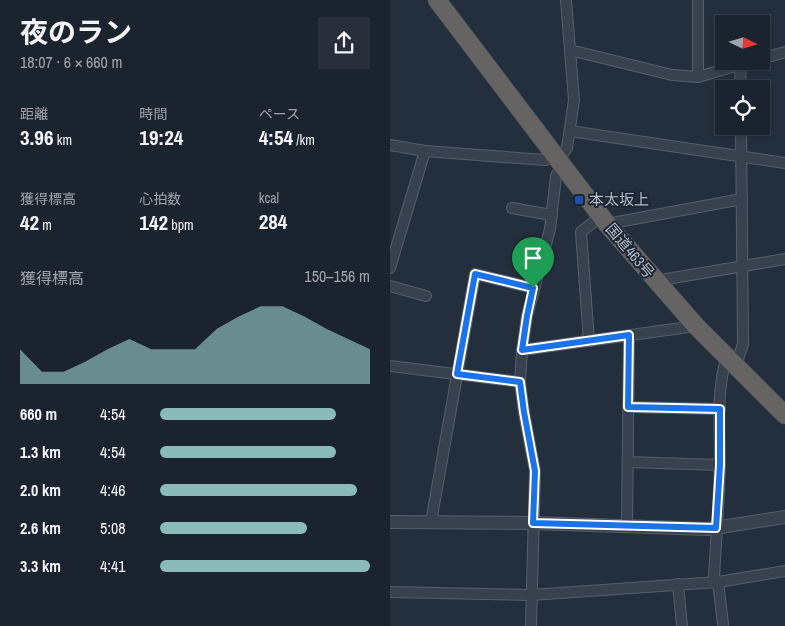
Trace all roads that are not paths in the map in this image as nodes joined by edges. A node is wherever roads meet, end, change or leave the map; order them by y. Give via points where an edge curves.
1 (437, 0) edge
2 (566, 0) edge
3 (698, 0) edge
4 (570, 50) junction
5 (785, 52) edge
6 (770, 56) edge
7 (722, 70) edge
8 (698, 77) junction
9 (570, 131) junction
10 (741, 135) edge
11 (390, 145) edge
12 (425, 151) junction
13 (741, 157) junction
14 (559, 162) junction
15 (785, 163) edge
16 (742, 199) junction
17 (512, 208) dead end
18 (552, 214) junction
19 (604, 220) junction
20 (785, 259) edge
21 (742, 266) junction
22 (390, 268) edge
23 (655, 281) junction
24 (390, 286) edge
25 (533, 288) junction
26 (426, 296) dead end
27 (696, 326) junction
28 (629, 335) junction
29 (589, 341) junction
30 (522, 350) junction
31 (731, 361) junction
32 (390, 366) edge
33 (457, 374) junction
34 (520, 382) junction
35 (628, 407) junction
36 (720, 409) junction
37 (785, 415) edge
38 (628, 462) junction
39 (720, 465) junction
40 (785, 517) edge
41 (390, 522) edge
42 (431, 522) junction
43 (533, 523) junction
44 (627, 526) junction
45 (716, 528) junction
46 (785, 571) edge
47 (718, 582) junction
48 (678, 584) junction
49 (390, 592) edge
50 (531, 594) junction
51 (723, 624) dead end
52 (531, 626) edge
53 (682, 626) edge

1 - 14 highway, 国道463号
2 - 4 street
3 - 8 street
4 - 8 street via 672,75
4 - 9 street via 574,100
5 - 6 street
7 - 8 street
9 - 13 street
9 - 14 street via 567,148
10 - 13 street
11 - 12 street
12 - 14 street
12 - 22 street
13 - 15 street
13 - 16 street
14 - 18 street
14 - 19 highway, 国道463号
16 - 19 street
16 - 21 street
17 - 18 street
18 - 25 street
19 - 23 highway, 国道463号
19 - 29 street via 581,232
20 - 21 street
21 - 23 street
21 - 31 street via 743,344
23 - 27 highway, 国道463号
24 - 26 street
25 - 30 street
25 - 33 street via 475,274
27 - 28 street
27 - 31 highway, 国道463号
28 - 29 street
28 - 35 street
29 - 30 street
30 - 34 street
31 - 36 street via 724,367
31 - 37 highway, 国道463号
32 - 33 street
33 - 34 street
33 - 42 street
34 - 43 street via 535,471
35 - 36 street
35 - 38 street
36 - 39 street
38 - 39 street
38 - 44 street
39 - 45 street
40 - 45 street
41 - 42 street
42 - 43 street
43 - 44 street
43 - 50 street
44 - 45 street
45 - 47 street via 714,578
46 - 47 street
47 - 48 street
47 - 51 street
48 - 50 street
48 - 53 street
49 - 50 street
50 - 52 street

